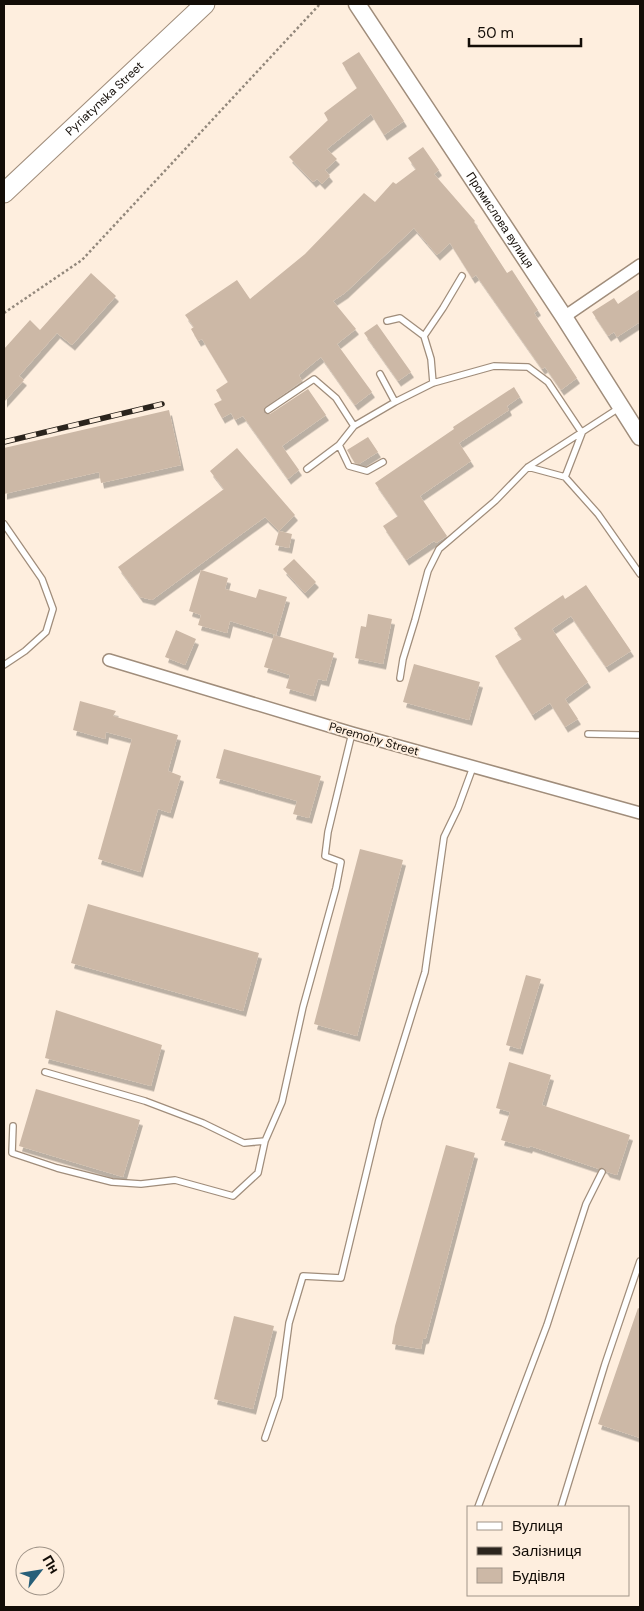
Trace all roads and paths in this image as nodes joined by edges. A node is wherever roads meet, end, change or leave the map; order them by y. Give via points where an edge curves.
1 (205, 4) edge
2 (320, 4) edge
3 (357, 4) edge
4 (4, 193) edge
5 (640, 265) edge
6 (462, 276) dead end
7 (4, 314) edge
8 (564, 317) junction
9 (387, 321) dead end
10 (424, 336) junction
11 (380, 374) dead end
12 (433, 383) junction
13 (395, 402) junction
14 (621, 407) junction
15 (268, 410) dead end
16 (354, 426) junction
17 (582, 433) junction
18 (640, 437) edge
19 (339, 445) junction
20 (383, 462) dead end
21 (528, 467) junction
22 (307, 469) dead end
23 (565, 477) junction
24 (4, 524) edge
25 (640, 574) edge
26 (109, 660) dead end
27 (4, 665) edge
28 (400, 678) dead end
29 (352, 733) junction
30 (588, 734) dead end
31 (640, 735) edge
32 (473, 767) junction
33 (640, 813) edge
34 (45, 1072) dead end
35 (14, 1126) dead end
36 (265, 1141) junction
37 (602, 1172) dead end
38 (640, 1261) edge
39 (264, 1438) dead end
40 (478, 1506) edge
41 (560, 1506) edge

1 - 4 main road, Pyriatynska Street
2 - 7 path via 82,260
3 - 8 street, Промислова вулиця
5 - 8 street
6 - 10 lane
8 - 14 street, Промислова вулиця
9 - 10 lane via 400,318
10 - 12 lane via 431,359
11 - 13 lane
12 - 13 lane
12 - 17 lane via 494,366 528,367 548,382
13 - 16 lane
14 - 17 lane
14 - 18 street, Промислова вулиця
15 - 16 lane via 314,379 336,398
16 - 19 lane
17 - 21 lane
17 - 23 lane
19 - 20 lane via 349,466 367,471
19 - 22 lane
21 - 23 lane
21 - 28 lane via 495,501 439,549 428,571
23 - 25 lane via 598,514
24 - 27 lane via 42,579 53,609 46,632
26 - 29 street, Peremohy Street
29 - 32 street, Peremohy Street
29 - 36 lane via 325,856 341,862 336,888 282,1102
30 - 31 lane
32 - 33 street, Peremohy Street
32 - 39 lane via 444,837 425,972 379,1120 341,1278 303,1276 288,1323 279,1397
34 - 36 lane via 145,1101 244,1143
35 - 36 lane via 12,1153 57,1168 112,1182 141,1184 175,1180 233,1196 258,1173
37 - 40 lane via 586,1204 547,1325
38 - 41 lane

